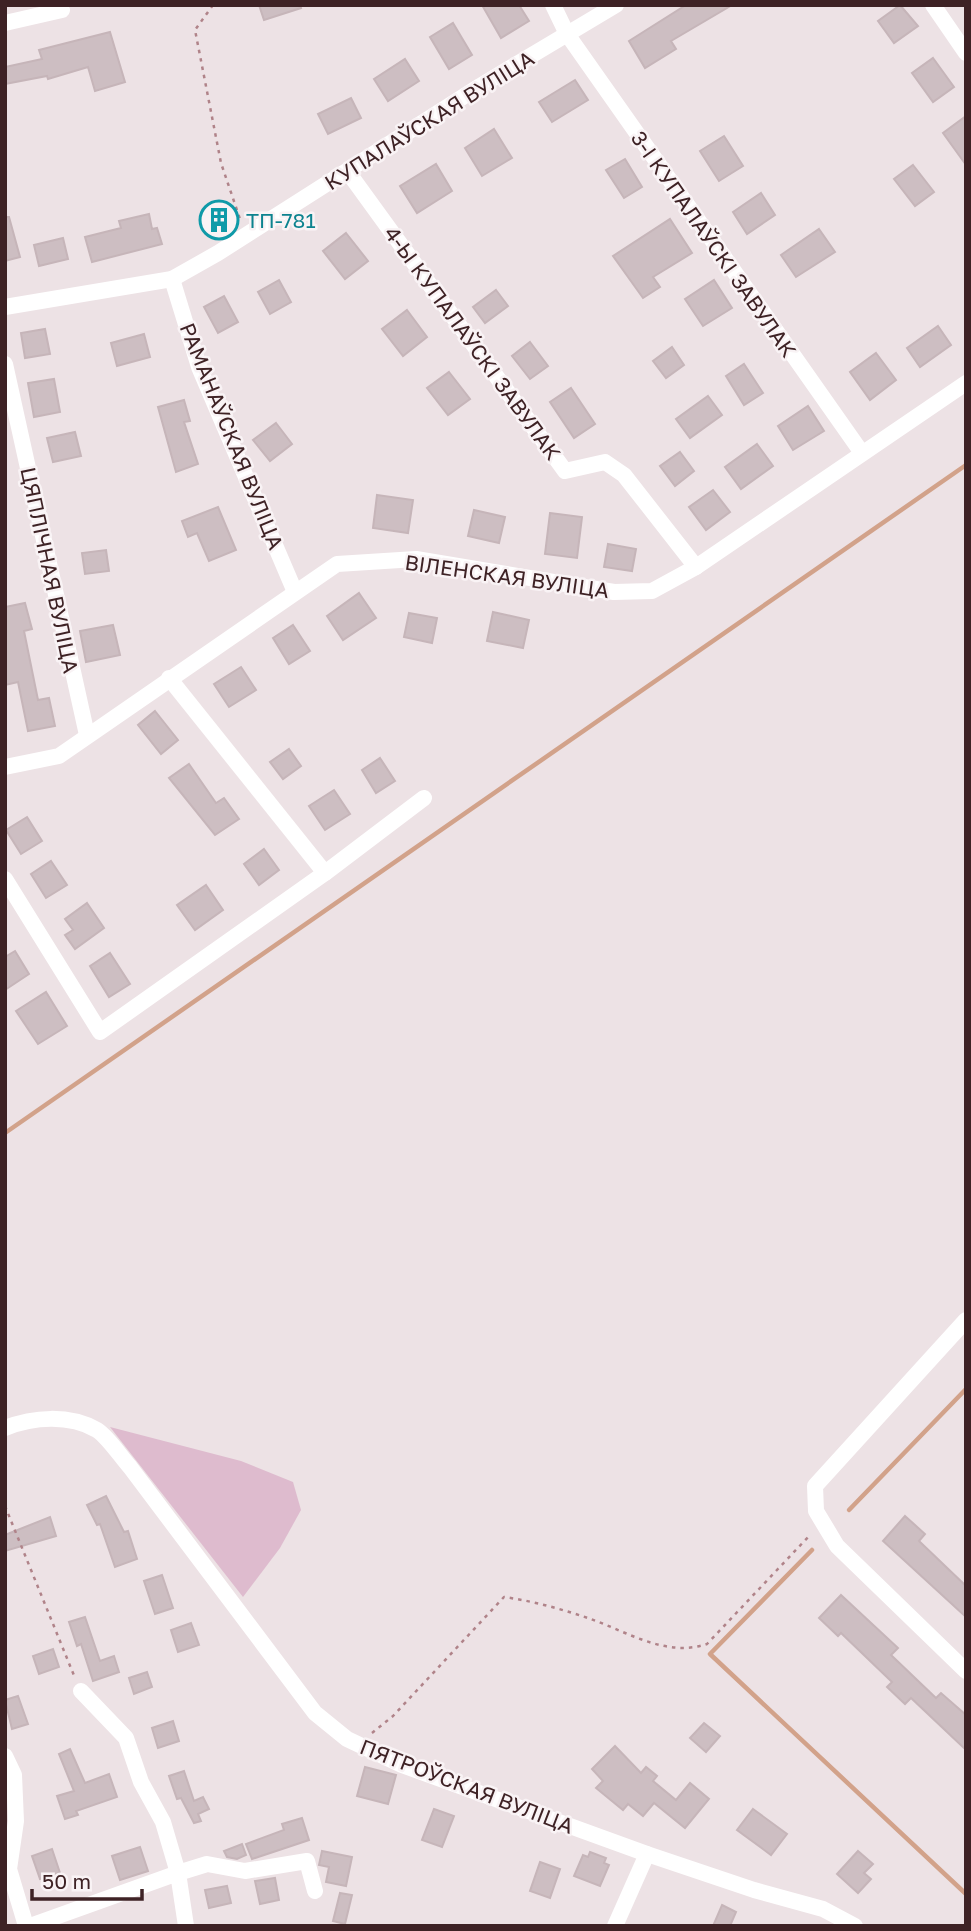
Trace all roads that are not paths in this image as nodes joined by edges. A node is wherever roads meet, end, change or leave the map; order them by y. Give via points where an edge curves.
1 (553, 5) edge
2 (616, 5) edge
3 (933, 5) edge
4 (62, 10) dead end
5 (5, 23) edge
6 (567, 34) junction
7 (966, 52) edge
8 (348, 172) junction
9 (172, 278) junction
10 (5, 307) edge
11 (5, 364) edge
12 (966, 383) edge
13 (862, 453) junction
14 (695, 568) junction
15 (295, 592) junction
16 (169, 678) junction
17 (87, 735) junction
18 (5, 767) edge
19 (424, 798) dead end
20 (325, 873) junction
21 (5, 879) edge
22 (964, 1324) edge
23 (5, 1428) edge
24 (966, 1671) edge
25 (81, 1690) road end
26 (5, 1756) edge
27 (647, 1854) junction
28 (178, 1873) junction
29 (315, 1891) dead end
30 (28, 1926) edge
31 (186, 1926) edge
32 (615, 1926) edge
33 (855, 1926) edge

1 - 6 street, 3-І КУПАЛАЎСКІ ЗАВУЛАК
2 - 6 street, КУПАЛАЎСКАЯ ВУЛІЦА
3 - 7 street
4 - 5 street
6 - 8 street, КУПАЛАЎСКАЯ ВУЛІЦА
6 - 13 street, 3-І КУПАЛАЎСКІ ЗАВУЛАК
8 - 9 street, КУПАЛАЎСКАЯ ВУЛІЦА
8 - 14 street, 4-Ы КУПАЛАЎСКІ ЗАВУЛАК via 565,471 605,462 624,475
9 - 10 street, КУПАЛАЎСКАЯ ВУЛІЦА
9 - 15 street, РАМАНАЎСКАЯ ВУЛІЦА via 200,366
11 - 17 street, ЦЯПЛІЧНАЯ ВУЛІЦА
12 - 13 street, ВІЛЕНСКАЯ ВУЛІЦА
13 - 14 street, ВІЛЕНСКАЯ ВУЛІЦА
14 - 15 street, ВІЛЕНСКАЯ ВУЛІЦА via 652,591 614,592 416,559 390,560 337,564
15 - 16 street, ВІЛЕНСКАЯ ВУЛІЦА
16 - 17 street, ВІЛЕНСКАЯ ВУЛІЦА
16 - 20 street
17 - 18 street, ВІЛЕНСКАЯ ВУЛІЦА via 59,755
19 - 20 street
20 - 21 street via 100,1032
22 - 24 street via 815,1486 817,1511 837,1546
23 - 27 street, ПЯТРОЎСКАЯ ВУЛІЦА via 24,1421 64,1419 97,1431 130,1467 315,1713 347,1739 475,1794
25 - 28 street via 126,1738 141,1783 163,1822
26 - 30 street via 15,1775 16,1821 9,1868
27 - 32 street
27 - 33 street, ПЯТРОЎСКАЯ ВУЛІЦА via 823,1909
28 - 29 street via 207,1864 245,1871 307,1861
28 - 30 street
28 - 31 street

